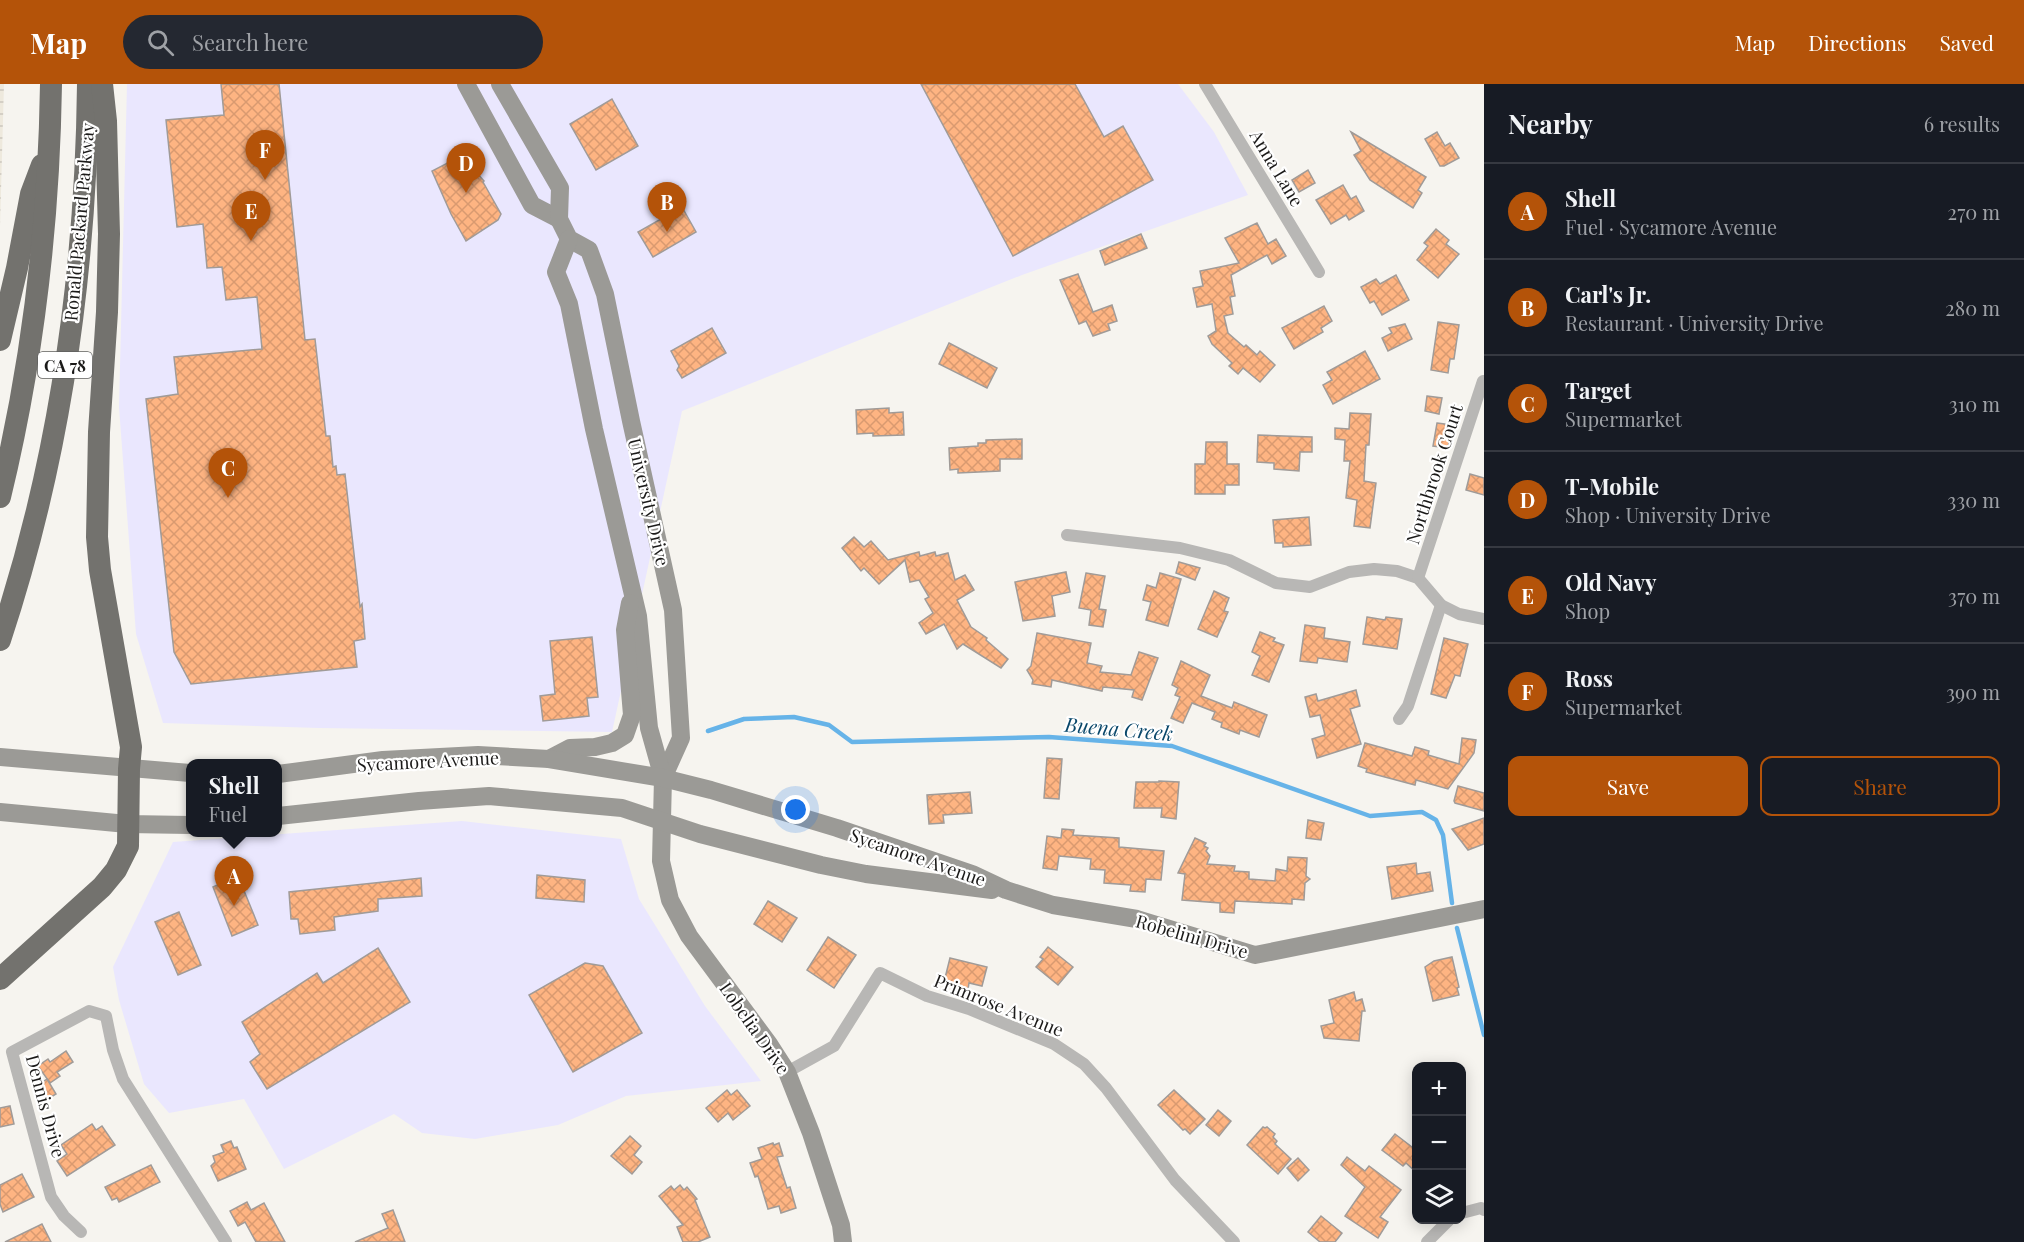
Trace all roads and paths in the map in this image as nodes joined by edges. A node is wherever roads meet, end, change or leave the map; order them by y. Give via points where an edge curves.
1 (51, 84) edge
2 (88, 84) edge
3 (102, 84) edge
4 (466, 84) edge
5 (500, 84) edge
6 (1205, 84) edge
7 (50, 144) junction
8 (559, 219) junction
9 (569, 239) junction
10 (1319, 272) dead end
11 (0, 340) edge
12 (1483, 381) edge
13 (0, 497) edge
14 (1066, 535) dead end
15 (1418, 578) junction
16 (632, 592) junction
17 (1441, 605) junction
18 (1484, 619) edge
19 (0, 640) edge
20 (1399, 719) dead end
21 (0, 757) edge
22 (549, 759) junction
23 (129, 769) junction
24 (186, 773) edge
25 (282, 773) edge
26 (663, 778) junction
27 (0, 812) edge
28 (282, 816) edge
29 (661, 821) junction
30 (127, 824) junction
31 (186, 825) edge
32 (1006, 890) junction
33 (1484, 909) edge
34 (0, 979) edge
35 (787, 1072) junction
36 (1484, 1210) edge
37 (1466, 1211) edge
38 (1445, 1224) edge
39 (81, 1232) dead end
40 (226, 1242) edge
41 (843, 1242) edge
42 (1234, 1242) edge
43 (1427, 1242) edge

1 - 7 highway, Ronald Packard Parkway / CA 78
2 - 19 highway, Ronald Packard Parkway / CA 78 via 81,245 69,342 35,522
3 - 23 highway via 109,234 97,537 131,747
4 - 8 main road via 532,205
5 - 8 main road, University Drive via 560,188
6 - 10 street, Anna Lane
7 - 11 highway via 31,194
7 - 13 highway, Ronald Packard Parkway / CA 78 via 32,328
8 - 9 main road, University Drive
9 - 16 main road, University Drive via 556,272 568,304
9 - 26 main road, University Drive via 589,250 605,294 673,610 681,738
12 - 15 street, Northbrook Court
14 - 15 street via 1180,548 1229,560 1276,583 1310,587 1349,572 1374,568
15 - 17 street
16 - 22 main road via 625,630 632,715 625,735 612,743 570,748
16 - 26 main road, University Drive via 649,728
17 - 18 street
17 - 20 street via 1407,706
21 - 23 main road
22 - 25 main road, Sycamore Avenue via 478,755 383,760
22 - 26 main road, Sycamore Avenue
23 - 24 main road
23 - 30 highway
26 - 29 main road, University Drive
26 - 32 main road, Sycamore Avenue via 837,828 972,874
27 - 30 main road
28 - 29 main road, Sycamore Avenue via 489,796 622,807
29 - 32 main road, Sycamore Avenue via 821,865
29 - 35 main road, Lobelia Drive via 661,861 670,900 689,936
30 - 31 main road
30 - 34 highway via 128,846 116,870
32 - 33 main road, Robelini Drive via 1053,905 1137,919 1255,955
35 - 41 main road, Lobelia Drive via 811,1133
35 - 42 street, Primrose Avenue via 834,1046 880,973 927,996 1054,1044 1084,1064 1175,1180
36 - 37 street
38 - 43 street
39 - 40 street, Dennis Drive via 51,1197 12,1052 89,1011 106,1016 123,1079

